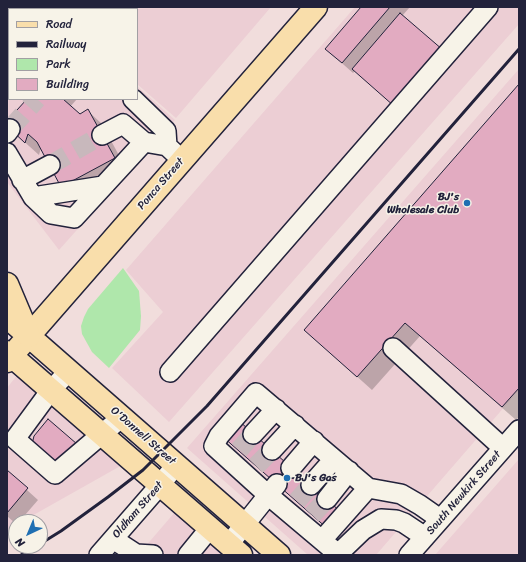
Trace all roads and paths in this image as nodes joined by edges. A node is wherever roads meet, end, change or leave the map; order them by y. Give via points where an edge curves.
1 (316, 7) edge
2 (488, 7) edge
3 (134, 100) edge
4 (102, 135) tunnel mouth
5 (144, 142) junction
6 (7, 153) edge
7 (174, 153) junction
8 (50, 165) tunnel mouth
9 (22, 180) junction
10 (103, 186) junction
11 (33, 197) junction
12 (7, 284) edge
13 (7, 317) edge
14 (29, 336) junction
15 (393, 348) dead end
16 (9, 356) edge
17 (69, 371) junction
18 (170, 372) dead end
19 (51, 390) junction
20 (276, 409) junction
21 (122, 417) junction
22 (295, 425) junction
23 (519, 430) edge
24 (254, 434) tunnel mouth
25 (11, 435) edge
26 (103, 435) junction
27 (314, 441) junction
28 (503, 448) junction
29 (272, 450) tunnel mouth
30 (334, 459) junction
31 (176, 464) junction
32 (291, 468) dead end
33 (349, 472) junction
34 (160, 485) junction
35 (311, 485) tunnel mouth
36 (368, 488) junction
37 (273, 490) junction
38 (327, 499) tunnel mouth
39 (440, 519) junction
40 (244, 524) junction
41 (210, 528) junction
42 (425, 537) junction
43 (113, 539) junction
44 (322, 540) junction
45 (235, 550) edge
46 (196, 552) edge
47 (99, 555) edge
48 (153, 555) edge
49 (278, 555) edge
50 (409, 555) edge

1 - 7 main road, Ponca Street
2 - 18 street
3 - 7 street via 166,131
4 - 5 street via 123,124
5 - 7 street
5 - 10 street
6 - 9 street
7 - 14 main road, Ponca Street
8 - 9 street
9 - 11 street
10 - 11 street
10 - 11 street via 74,218 51,214
12 - 14 main road
13 - 14 main road, O'Donnell Street
14 - 16 main road, Ponca Street
14 - 17 main road, O'Donnell Street
15 - 28 street
16 - 19 main road
17 - 19 street
17 - 21 main road, O'Donnell Street
19 - 25 street
19 - 26 main road
20 - 22 street
20 - 24 street
20 - 37 street via 256,393 218,436 214,446 235,456
21 - 26 street
21 - 31 main road, O'Donnell Street
22 - 27 street
22 - 29 street
23 - 28 street, South Newkirk Street
25 - 26 street via 55,474
26 - 34 main road
27 - 30 street
27 - 32 street
28 - 39 street, South Newkirk Street
30 - 33 street
30 - 35 street
31 - 34 street, Oldham Street
31 - 40 main road, O'Donnell Street
33 - 36 street
33 - 38 street
34 - 41 main road
34 - 43 street, Oldham Street
36 - 39 street via 401,494
36 - 44 street
37 - 40 street
37 - 44 street via 308,520
39 - 42 street, South Newkirk Street
40 - 45 street
40 - 49 main road, O'Donnell Street
41 - 45 main road
41 - 46 street
42 - 44 street via 396,520 381,519 363,530 338,554
42 - 50 street, South Newkirk Street
43 - 47 street, Oldham Street
43 - 48 street via 136,554

